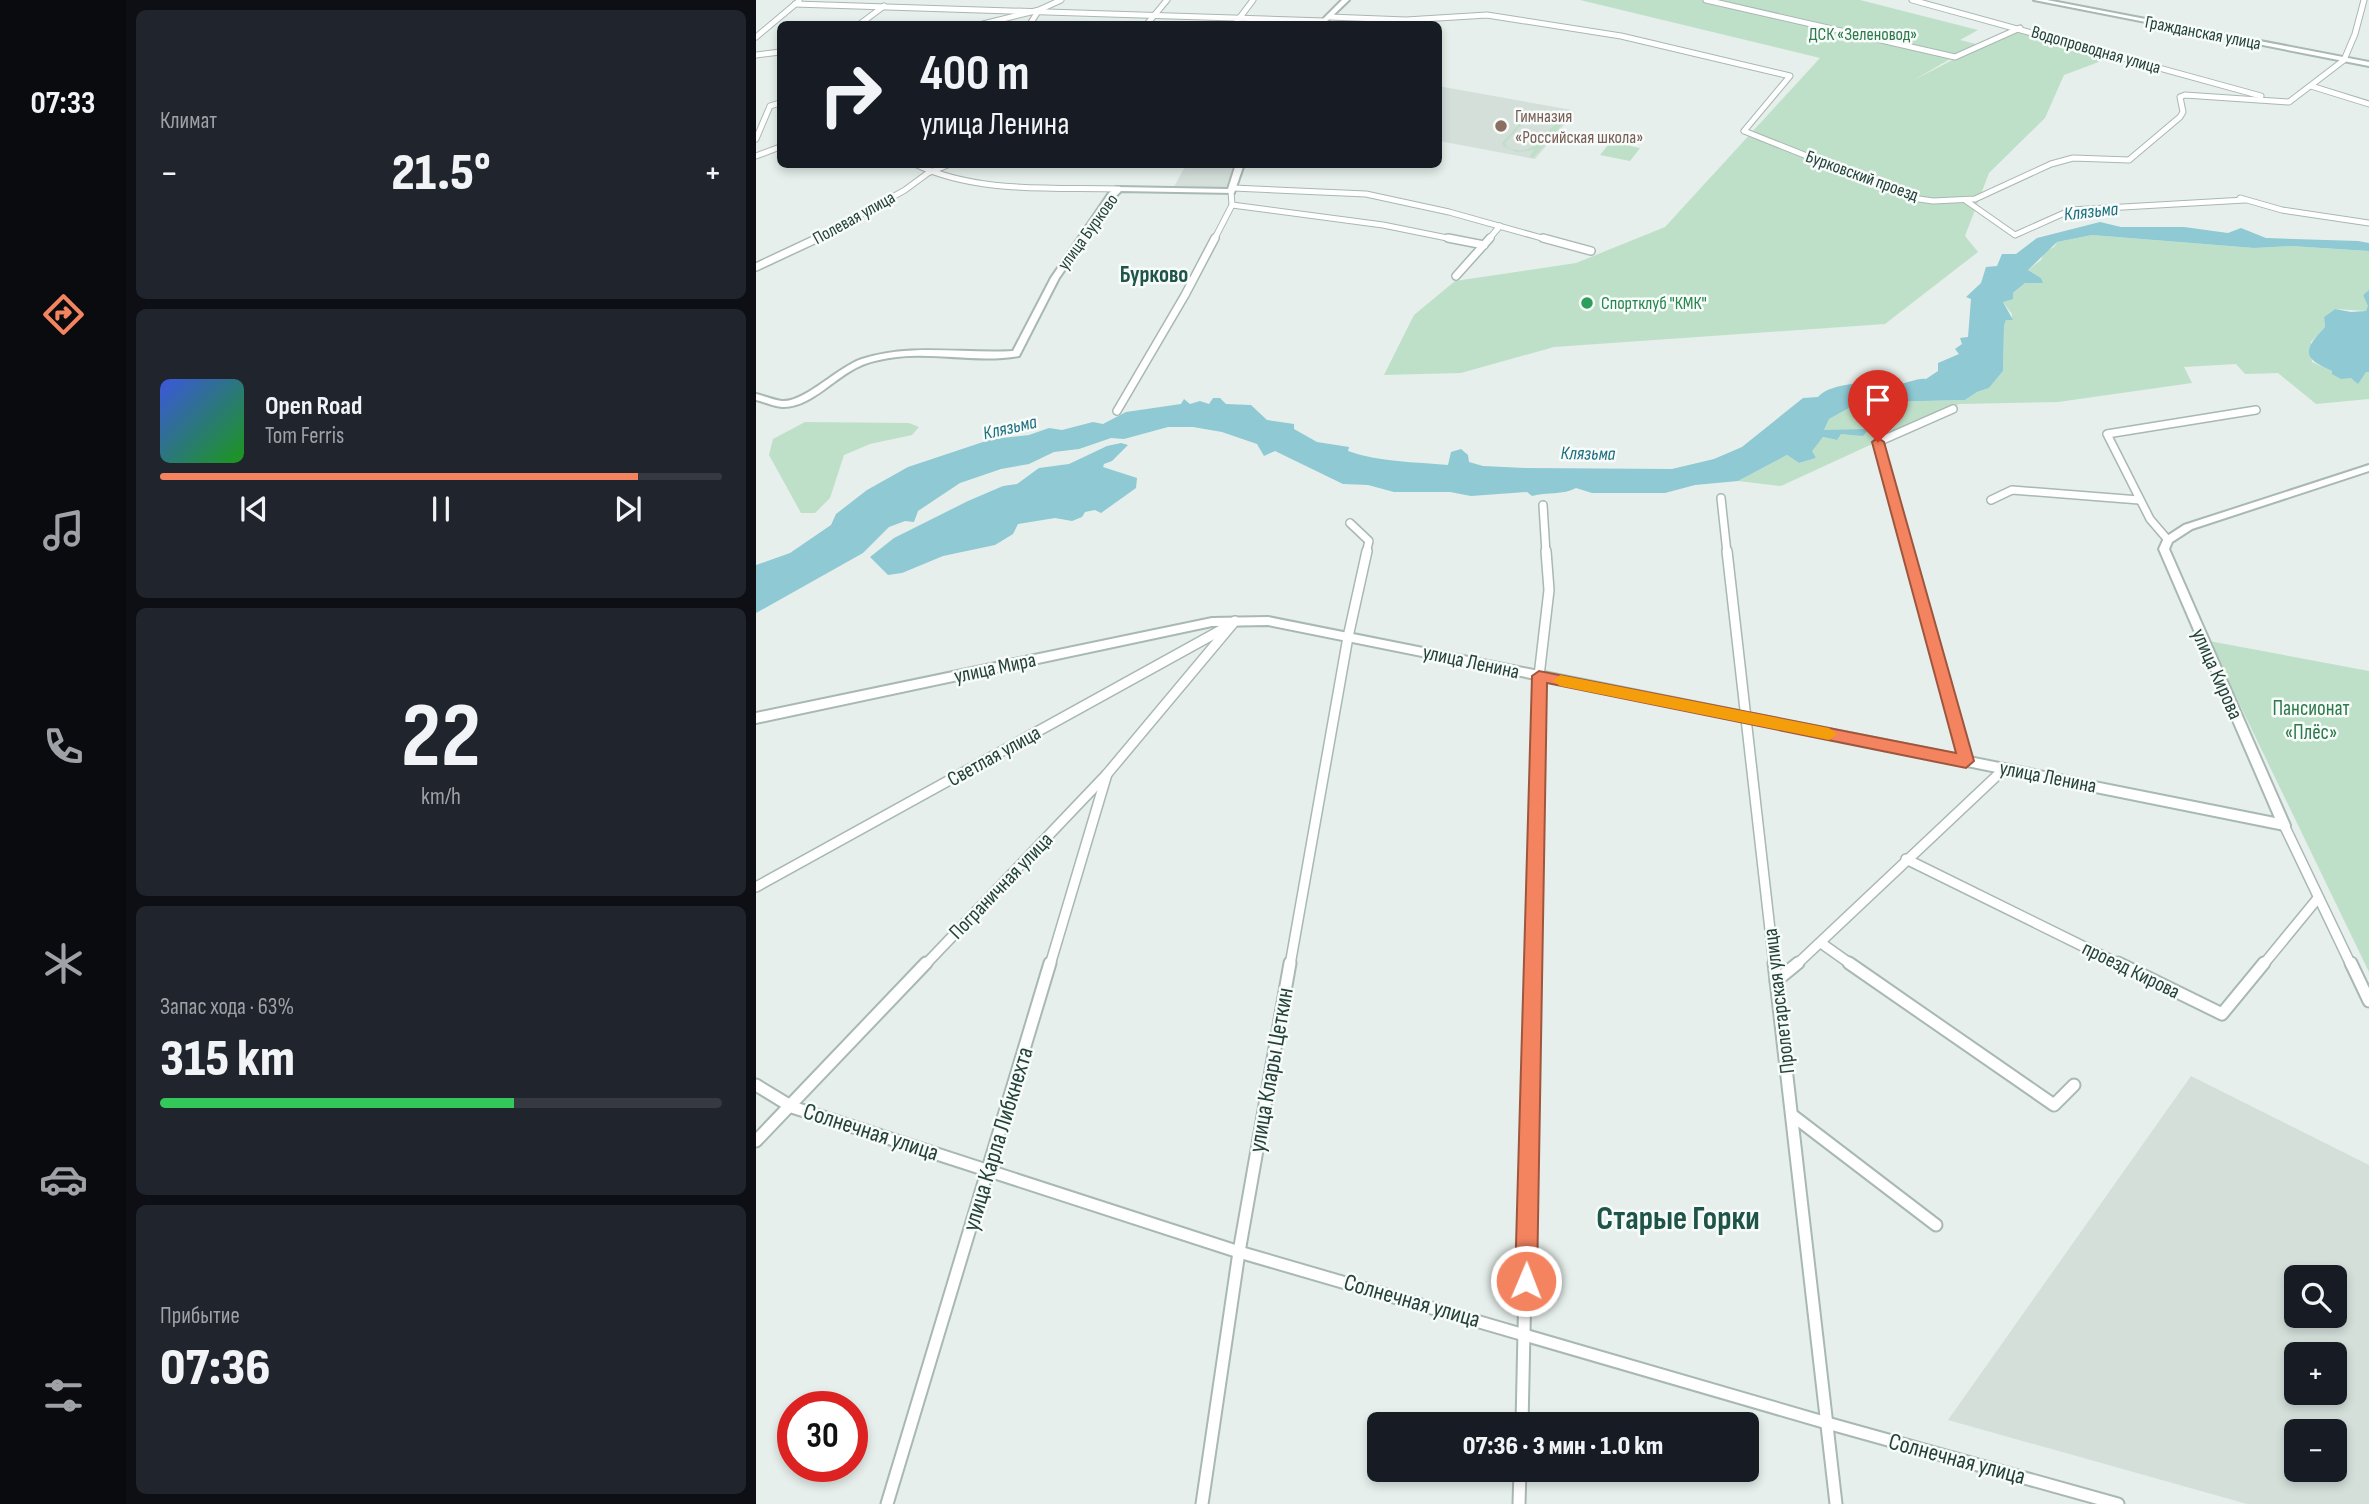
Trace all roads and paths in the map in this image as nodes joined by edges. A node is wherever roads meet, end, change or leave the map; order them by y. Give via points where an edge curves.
1 (1061, 0) edge
2 (1167, 0) edge
3 (1253, 0) edge
4 (1346, 0) edge
5 (1706, 0) edge
6 (1912, 0) edge
7 (2037, 0) edge
8 (2357, 0) edge
9 (2364, 0) edge
10 (798, 2) edge
11 (884, 5) junction
12 (1038, 12) junction
13 (1155, 15) junction
14 (1240, 17) junction
15 (864, 21) edge
16 (997, 21) edge
17 (1032, 21) edge
18 (1150, 21) edge
19 (1238, 21) edge
20 (1325, 21) edge
21 (2020, 28) junction
22 (756, 37) edge
23 (777, 52) edge
24 (756, 55) edge
25 (2344, 60) junction
26 (2369, 64) edge
27 (2311, 86) junction
28 (2279, 101) junction
29 (777, 104) edge
30 (2369, 104) edge
31 (756, 139) edge
32 (777, 148) edge
33 (756, 156) edge
34 (921, 168) edge
35 (940, 168) edge
36 (1239, 168) edge
37 (928, 173) junction
38 (1119, 189) junction
39 (1232, 189) junction
40 (2234, 197) dead end
41 (1965, 200) junction
42 (2245, 200) junction
43 (1232, 205) junction
44 (2369, 223) edge
45 (1500, 226) junction
46 (1485, 245) junction
47 (1591, 251) dead end
48 (756, 267) edge
49 (1456, 276) dead end
50 (756, 397) edge
51 (1953, 409) dead end
52 (2256, 410) dead end
53 (1117, 411) dead end
54 (1878, 442) joint
55 (2369, 468) edge
56 (1721, 498) dead end
57 (1991, 500) dead end
58 (2139, 500) junction
59 (1543, 505) dead end
60 (1350, 523) dead end
61 (2168, 540) junction
62 (1233, 623) junction
63 (1348, 637) junction
64 (1539, 676) junction
65 (1746, 717) junction
66 (756, 719) edge
67 (1966, 761) junction
68 (2004, 769) junction
69 (1107, 774) junction
70 (2284, 825) junction
71 (1906, 859) junction
72 (756, 887) edge
73 (2318, 898) junction
74 (1821, 943) junction
75 (1776, 981) junction
76 (2369, 1001) edge
77 (2074, 1084) dead end
78 (756, 1086) edge
79 (792, 1107) junction
80 (1792, 1115) junction
81 (756, 1141) edge
82 (989, 1170) junction
83 (1936, 1226) dead end
84 (1239, 1252) junction
85 (1524, 1334) junction
86 (1522, 1412) edge
87 (1827, 1423) junction
88 (1520, 1482) edge
89 (887, 1504) edge
90 (1202, 1504) edge
91 (1519, 1504) edge
92 (1836, 1504) edge
93 (2118, 1504) edge

1 - 12 street
2 - 13 street
3 - 14 street
4 - 20 street
5 - 21 street via 1955,57
6 - 21 street, Водопроводная улица
7 - 25 street, Гражданская улица
8 - 9 street
9 - 25 street
10 - 11 street
10 - 22 street
11 - 12 street
11 - 15 street
12 - 13 street
12 - 16 street
12 - 17 street
13 - 14 street
13 - 18 street
14 - 19 street
14 - 20 street
20 - 41 street, Бурковский проезд via 1487,15 1621,36 1790,76 1744,131 1912,198
21 - 28 street, Водопроводная улица
23 - 24 street
25 - 26 street, Гражданская улица
25 - 27 street, Бурковский проезд
27 - 28 street, Бурковский проезд via 2289,102
27 - 30 street
28 - 41 street, Бурковский проезд via 2185,95 2180,97 2180,117 2129,160 2073,158
29 - 31 street via 770,106
32 - 33 street
34 - 37 street
35 - 37 street, Полевая улица
36 - 39 street
37 - 38 street via 999,184
37 - 48 street, Полевая улица via 835,230
38 - 39 street, улица Бурково
38 - 50 street, улица Бурково via 1055,278 1016,354 893,354 864,361 794,402
39 - 43 street
39 - 45 street via 1366,194
40 - 42 street
41 - 42 street via 2015,235 2071,211
42 - 44 street
43 - 46 street via 1383,225
43 - 53 street
45 - 46 street
45 - 47 street
46 - 49 street
51 - 54 street
52 - 58 street via 2107,434
54 - 67 street
55 - 61 street via 2188,527
56 - 65 street, Пролетарская улица
57 - 58 street via 2012,490
58 - 61 street
59 - 64 street via 1549,590
60 - 63 street, улица Клары Цеткин via 1369,541
61 - 70 street, улица Кирова via 2164,550 2168,561
62 - 63 street, улица Ленина via 1268,621
62 - 66 street, улица Мира via 1212,622
62 - 69 street, Пограничная улица
62 - 72 street, Светлая улица
63 - 64 street, улица Ленина
63 - 84 street, улица Клары Цеткин
64 - 65 street, улица Ленина
64 - 85 street
65 - 67 street, улица Ленина
65 - 75 street, Пролетарская улица
67 - 68 street, улица Ленина
68 - 70 street, улица Ленина
68 - 71 street
69 - 79 street, Пограничная улица
69 - 82 street, улица Карла Либкнехта
70 - 73 street, улица Кирова
71 - 73 street, проезд Кирова via 2222,1014
71 - 74 street
73 - 76 street, улица Кирова
74 - 75 street
74 - 77 street via 2054,1105
75 - 80 street, Пролетарская улица
78 - 79 street, Солнечная улица
79 - 81 street, Пограничная улица
79 - 82 street, Солнечная улица
80 - 83 street
80 - 87 street, Пролетарская улица
82 - 84 street, Солнечная улица
82 - 89 street, улица Карла Либкнехта
84 - 85 street, Солнечная улица
84 - 90 street, улица Клары Цеткин
85 - 86 street
85 - 87 street, Солнечная улица
87 - 92 street, Пролетарская улица
87 - 93 street, Солнечная улица
88 - 91 street

